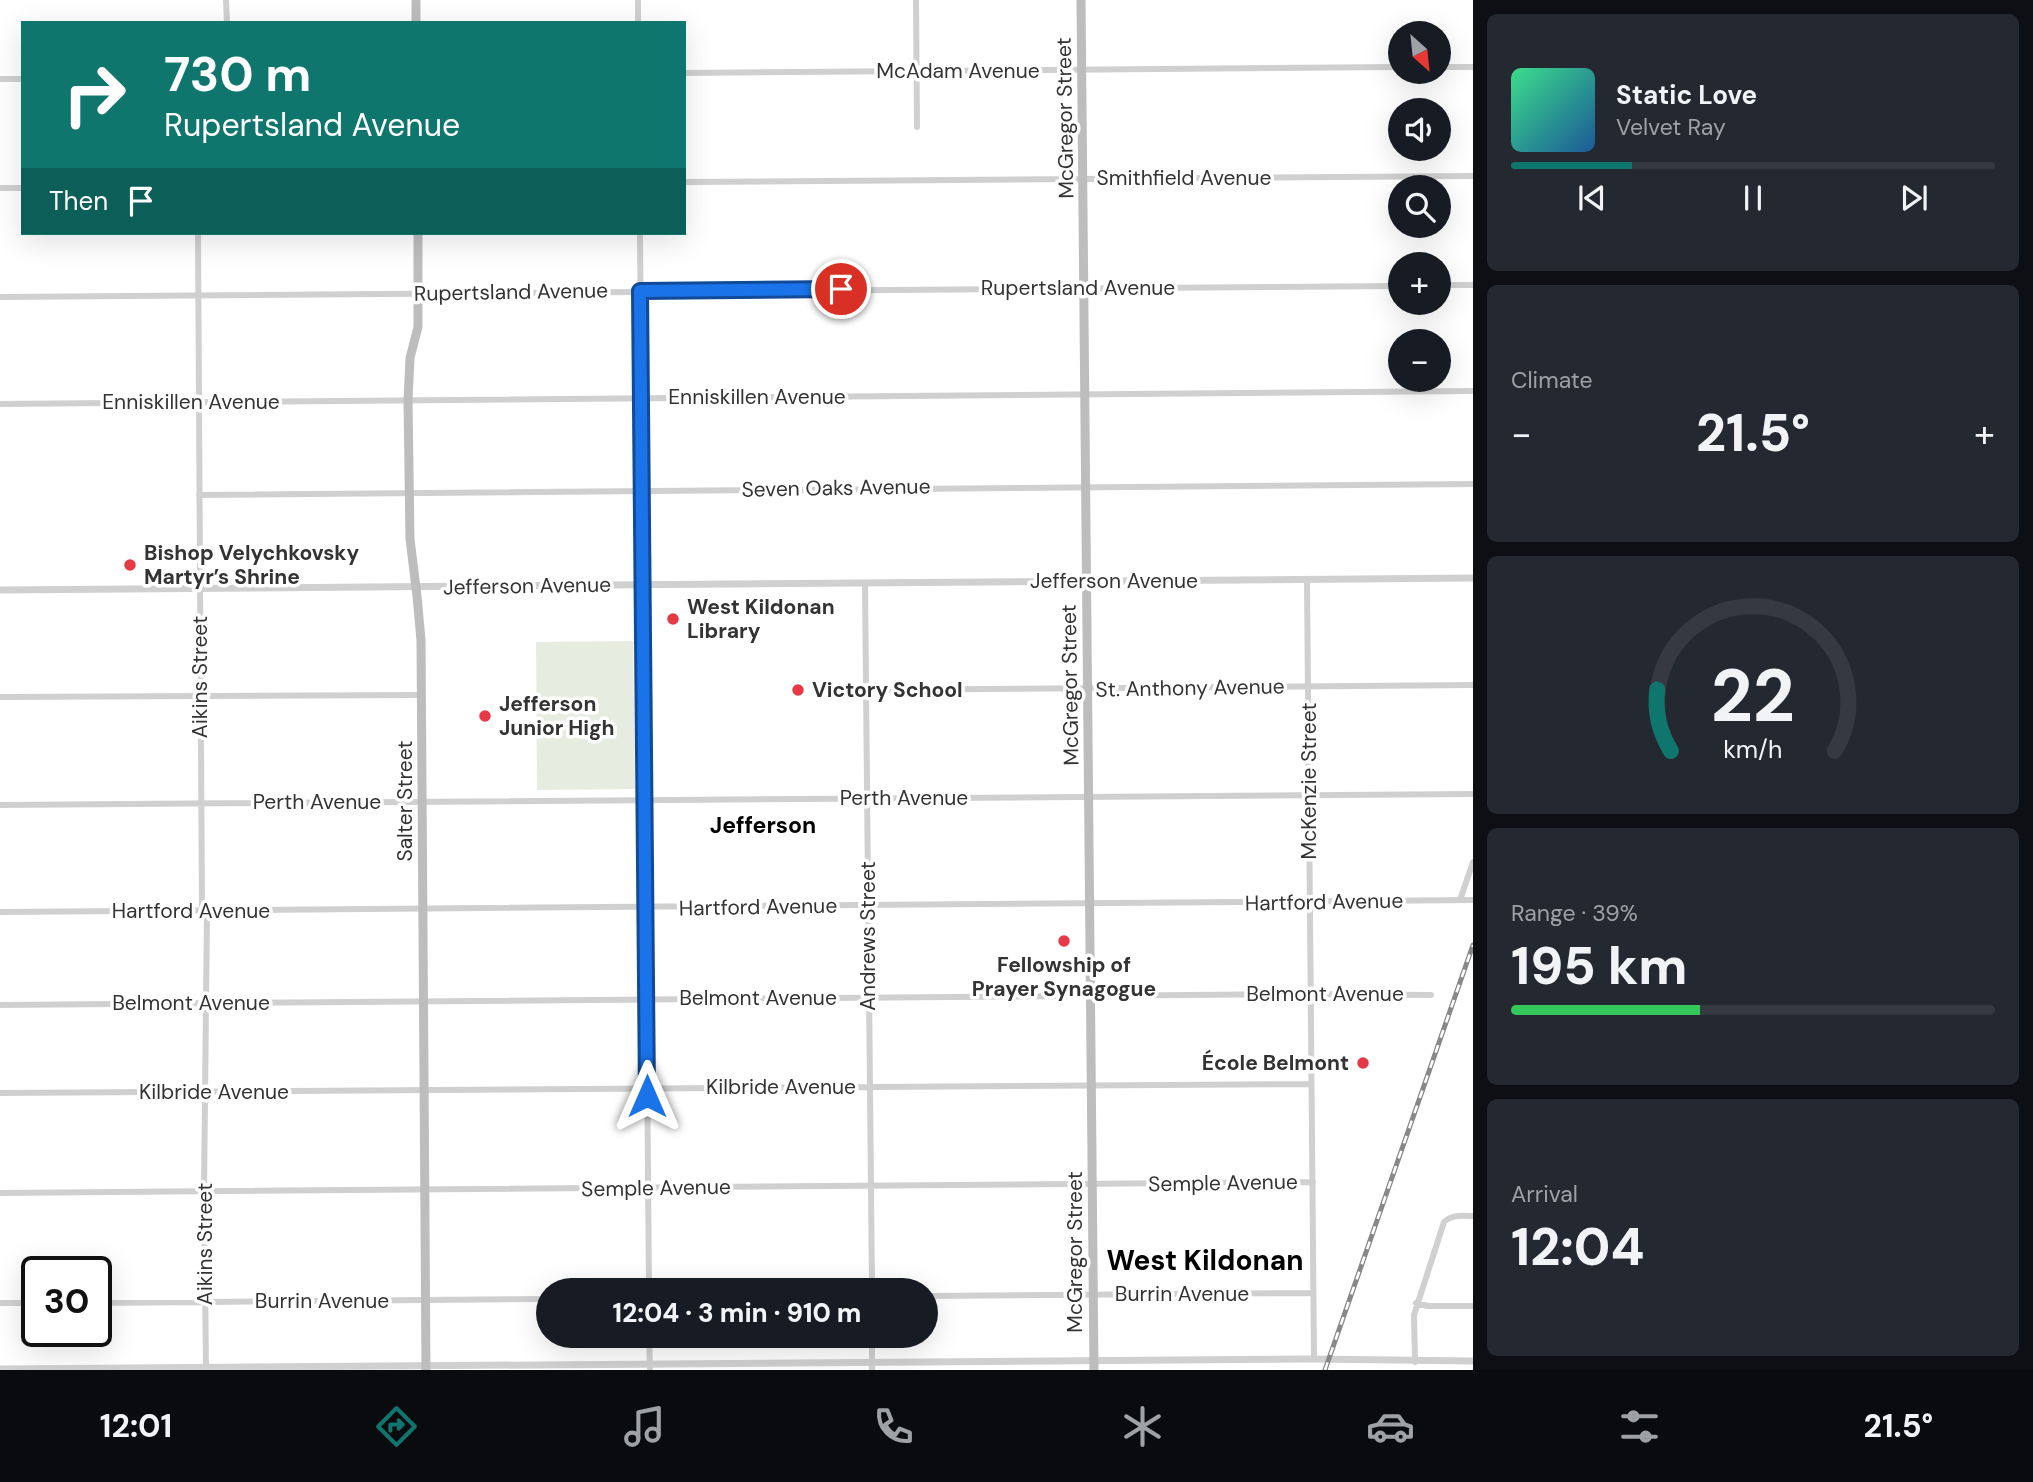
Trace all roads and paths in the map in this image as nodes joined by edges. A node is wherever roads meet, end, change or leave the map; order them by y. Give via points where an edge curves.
1 (226, 0) edge
2 (416, 0) edge
3 (638, 0) edge
4 (916, 0) edge
5 (1081, 0) edge
6 (227, 21) edge
7 (416, 21) edge
8 (638, 21) edge
9 (1388, 67) edge
10 (1451, 67) edge
11 (1473, 67) edge
12 (1082, 70) junction
13 (916, 71) junction
14 (686, 73) edge
15 (0, 79) edge
16 (21, 79) edge
17 (917, 127) dead end
18 (1473, 176) edge
19 (1083, 179) junction
20 (686, 182) edge
21 (0, 188) edge
22 (21, 188) edge
23 (198, 235) edge
24 (418, 235) edge
25 (640, 235) edge
26 (1451, 285) edge
27 (1473, 285) edge
28 (1388, 286) edge
29 (1085, 288) junction
30 (640, 291) junction
31 (419, 293) junction
32 (198, 295) junction
33 (0, 297) edge
34 (1473, 391) edge
35 (1085, 395) junction
36 (641, 398) junction
37 (408, 400) junction
38 (198, 402) junction
39 (0, 404) edge
40 (1473, 484) edge
41 (1086, 486) junction
42 (642, 490) junction
43 (409, 492) junction
44 (199, 495) junction
45 (1473, 578) edge
46 (1086, 580) junction
47 (1307, 580) junction
48 (865, 583) junction
49 (643, 584) junction
50 (200, 588) junction
51 (416, 588) junction
52 (0, 590) edge
53 (1473, 685) edge
54 (1309, 686) junction
55 (1088, 689) junction
56 (866, 690) junction
57 (421, 695) junction
58 (200, 696) junction
59 (0, 697) edge
60 (1473, 793) edge
61 (1309, 794) junction
62 (1089, 796) junction
63 (867, 799) junction
64 (645, 800) junction
65 (422, 801) junction
66 (201, 803) junction
67 (0, 805) edge
68 (1473, 862) edge
69 (1461, 900) junction
70 (1473, 900) edge
71 (1309, 903) junction
72 (1090, 904) junction
73 (867, 905) junction
74 (646, 908) junction
75 (423, 909) junction
76 (205, 911) junction
77 (0, 912) edge
78 (1311, 993) junction
79 (1431, 995) dead end
80 (1091, 996) junction
81 (868, 997) junction
82 (646, 998) junction
83 (207, 1002) junction
84 (424, 1002) junction
85 (0, 1005) edge
86 (1311, 1084) junction
87 (1091, 1085) junction
88 (869, 1086) junction
89 (647, 1088) junction
90 (424, 1090) junction
91 (205, 1092) junction
92 (0, 1093) edge
93 (1313, 1182) junction
94 (1093, 1184) junction
95 (870, 1186) junction
96 (648, 1188) junction
97 (425, 1189) junction
98 (204, 1192) junction
99 (0, 1193) edge
100 (1473, 1216) edge
101 (649, 1278) edge
102 (872, 1278) edge
103 (1313, 1293) junction
104 (1093, 1295) junction
105 (938, 1296) edge
106 (536, 1299) edge
107 (425, 1300) junction
108 (205, 1302) junction
109 (0, 1303) edge
110 (21, 1303) edge
111 (112, 1303) edge
112 (1416, 1303) junction
113 (1473, 1306) edge
114 (649, 1348) edge
115 (872, 1348) edge
116 (1314, 1359) junction
117 (1473, 1361) edge
118 (1415, 1362) junction
119 (1094, 1365) edge
120 (872, 1366) edge
121 (206, 1367) junction
122 (650, 1367) edge
123 (305, 1368) edge
124 (426, 1368) edge
125 (0, 1369) edge

1 - 6 street
2 - 7 main road
3 - 8 street
4 - 13 street
5 - 12 main road, McGregor Street
9 - 12 street, McAdam Avenue
10 - 11 street
12 - 13 street, McAdam Avenue
12 - 19 main road, McGregor Street
13 - 14 street, McAdam Avenue
13 - 17 street
15 - 16 street
18 - 19 street, Smithfield Avenue
19 - 20 street, Smithfield Avenue
19 - 29 main road, McGregor Street
21 - 22 street
23 - 32 street, Aikins Street
24 - 31 main road, Salter Street
25 - 30 street
26 - 27 street
28 - 29 street, Rupertsland Avenue
29 - 30 street, Rupertsland Avenue
29 - 35 main road, McGregor Street
30 - 31 street, Rupertsland Avenue
30 - 36 street
31 - 32 street, Rupertsland Avenue
31 - 37 main road, Salter Street
32 - 33 street, Rupertsland Avenue
32 - 38 street, Aikins Street
34 - 35 street, Enniskillen Avenue
35 - 36 street, Enniskillen Avenue
35 - 41 main road, McGregor Street
36 - 37 street, Enniskillen Avenue
36 - 42 street
37 - 38 street, Enniskillen Avenue
37 - 43 main road, Salter Street
38 - 39 street, Enniskillen Avenue
38 - 44 street, Aikins Street
40 - 41 street, Seven Oaks Avenue
41 - 42 street, Seven Oaks Avenue
41 - 46 main road, McGregor Street
42 - 43 street, Seven Oaks Avenue
42 - 49 street
43 - 44 street, Seven Oaks Avenue
43 - 51 main road, Salter Street
44 - 50 street, Aikins Street
45 - 47 street, Jefferson Avenue
46 - 47 street, Jefferson Avenue
46 - 48 street, Jefferson Avenue
46 - 55 main road, McGregor Street
47 - 54 street, McKenzie Street
48 - 49 street, Jefferson Avenue
48 - 56 street, Andrews Street
49 - 51 street, Jefferson Avenue
49 - 64 street
50 - 51 street, Jefferson Avenue
50 - 52 street, Jefferson Avenue
50 - 58 street, Aikins Street
51 - 57 main road, Salter Street
53 - 54 street, St. Anthony Avenue
54 - 55 street, St. Anthony Avenue
54 - 61 street, McKenzie Street
55 - 56 street, St. Anthony Avenue
55 - 62 main road, McGregor Street
56 - 63 street, Andrews Street
57 - 58 street
57 - 65 main road, Salter Street
58 - 59 street
58 - 66 street, Aikins Street
60 - 61 street, Perth Avenue
61 - 62 street, Perth Avenue
61 - 71 street, McKenzie Street
62 - 63 street, Perth Avenue
62 - 72 main road, McGregor Street
63 - 64 street, Perth Avenue
63 - 73 street, Andrews Street
64 - 65 street, Perth Avenue
64 - 74 street
65 - 66 street, Perth Avenue
65 - 75 main road, Salter Street
66 - 67 street, Perth Avenue
66 - 76 street, Aikins Street
68 - 69 street
69 - 70 street, Hartford Avenue
69 - 71 street, Hartford Avenue
71 - 72 street, Hartford Avenue
71 - 78 street, McKenzie Street
72 - 73 street, Hartford Avenue
72 - 80 main road, McGregor Street
73 - 74 street, Hartford Avenue
73 - 81 street, Andrews Street
74 - 75 street, Hartford Avenue
74 - 82 street
75 - 76 street, Hartford Avenue
75 - 84 main road, Salter Street
76 - 77 street, Hartford Avenue
76 - 83 street, Aikins Street
78 - 79 street, Belmont Avenue
78 - 80 street, Belmont Avenue
78 - 86 street, McKenzie Street
80 - 81 street, Belmont Avenue
80 - 87 main road, McGregor Street
81 - 82 street, Belmont Avenue
81 - 88 street, Andrews Street
82 - 84 street, Belmont Avenue
82 - 89 street
83 - 84 street, Belmont Avenue
83 - 85 street, Belmont Avenue
83 - 91 street, Aikins Street
84 - 90 main road, Salter Street
86 - 87 street, Kilbride Avenue
86 - 93 street, McKenzie Street
87 - 88 street, Kilbride Avenue
87 - 94 main road, McGregor Street
88 - 89 street, Kilbride Avenue
88 - 95 street, Andrews Street
89 - 90 street, Kilbride Avenue
89 - 96 street
90 - 91 street, Kilbride Avenue
90 - 97 main road, Salter Street
91 - 92 street, Kilbride Avenue
91 - 98 street, Aikins Street
93 - 94 street, Semple Avenue
93 - 103 street, McKenzie Street
94 - 95 street, Semple Avenue
94 - 104 main road, McGregor Street
95 - 96 street, Semple Avenue
95 - 102 street, Andrews Street
96 - 97 street, Semple Avenue
96 - 101 street
97 - 98 street, Semple Avenue
97 - 107 main road, Salter Street
98 - 99 street, Semple Avenue
98 - 108 street, Aikins Street
100 - 112 street via 1454,1216 1444,1222
103 - 104 street, Burrin Avenue
103 - 116 street, McKenzie Street
104 - 105 street, Burrin Avenue
104 - 119 main road, McGregor Street
106 - 107 street, Burrin Avenue
107 - 108 street, Burrin Avenue
107 - 124 main road, Salter Street
108 - 111 street, Burrin Avenue
108 - 121 street, Aikins Street
109 - 110 street
112 - 113 street
112 - 118 street
114 - 122 street
115 - 120 street
116 - 118 street
116 - 119 street
117 - 118 street
119 - 120 street
120 - 122 street
121 - 123 street
121 - 125 street
122 - 124 street
123 - 124 street

